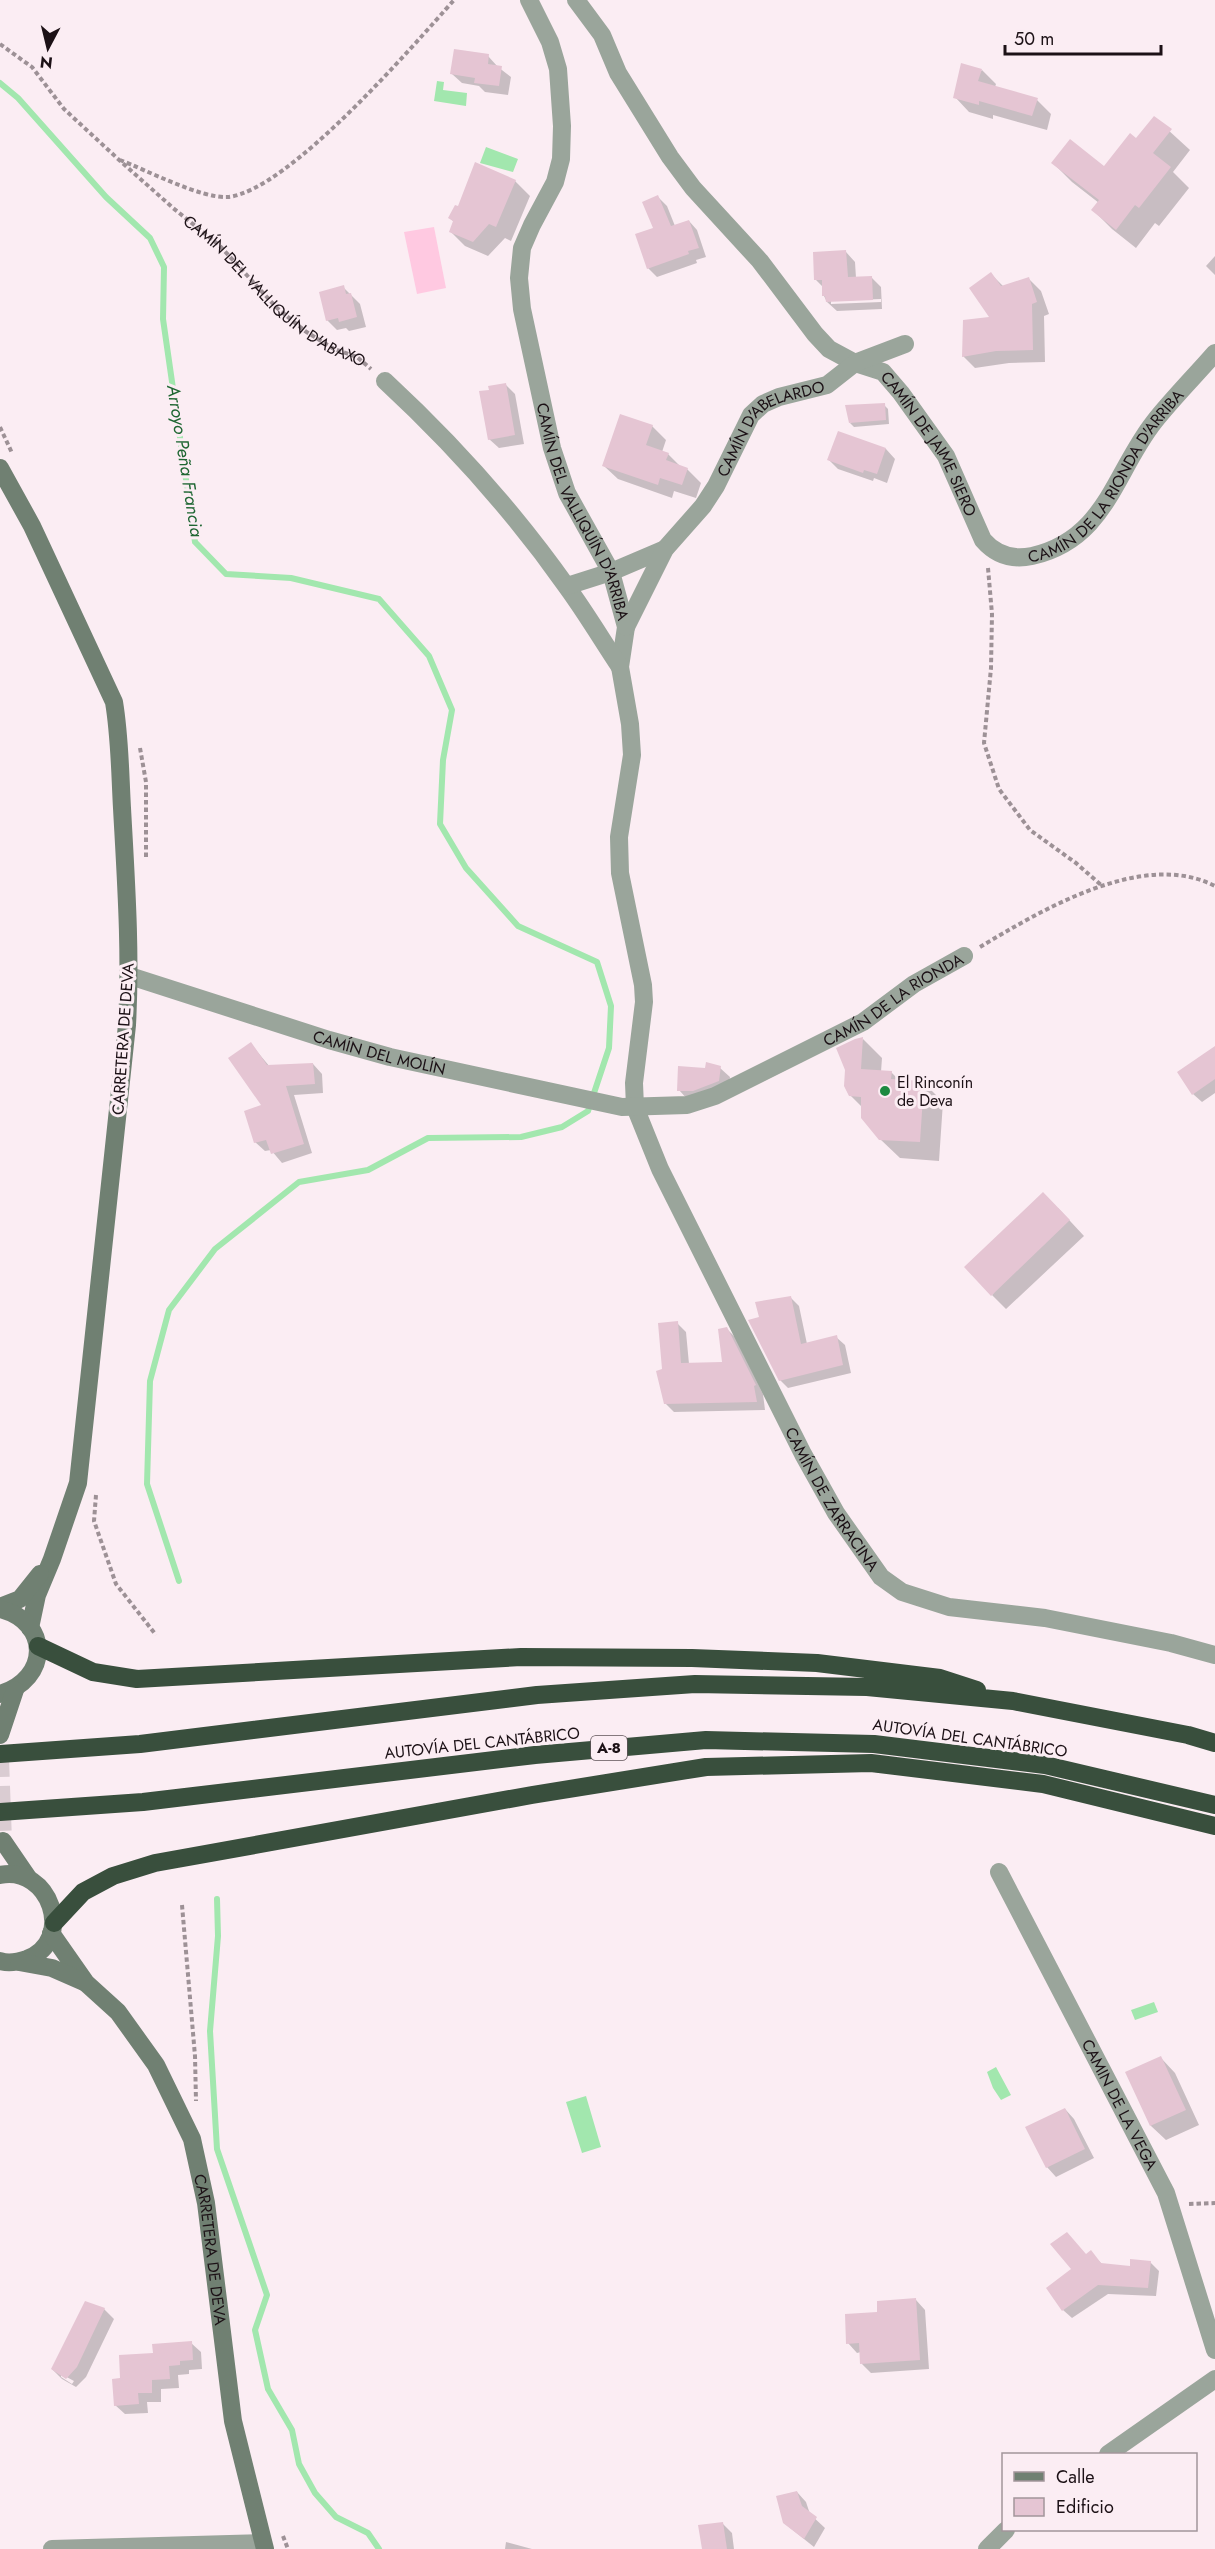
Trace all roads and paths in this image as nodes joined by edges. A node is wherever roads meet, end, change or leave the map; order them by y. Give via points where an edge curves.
1 (454, 0) edge
2 (529, 0) edge
3 (576, 0) edge
4 (0, 44) edge
5 (117, 158) junction
6 (905, 344) dead end
7 (1215, 353) edge
8 (855, 363) junction
9 (385, 381) joint
10 (0, 468) edge
11 (983, 540) junction
12 (665, 549) junction
13 (611, 572) junction
14 (567, 586) junction
15 (626, 627) junction
16 (620, 667) junction
17 (1101, 885) junction
18 (1215, 886) edge
19 (964, 956) joint
20 (129, 976) junction
21 (636, 1107) junction
22 (52, 1559) junction
23 (0, 1608) edge
24 (30, 1628) junction
25 (38, 1646) junction
26 (1215, 1655) edge
27 (8, 1692) edge
28 (1013, 1701) junction
29 (0, 1735) edge
30 (1215, 1743) edge
31 (0, 1754) edge
32 (1215, 1805) edge
33 (0, 1812) edge
34 (1215, 1827) edge
35 (0, 1849) edge
36 (999, 1872) dead end
37 (0, 1875) edge
38 (29, 1879) junction
39 (52, 1928) junction
40 (0, 1961) edge
41 (19, 1962) junction
42 (86, 1983) junction
43 (1215, 2203) edge
44 (1170, 2205) junction
45 (1215, 2350) edge
46 (1215, 2379) edge
47 (1109, 2453) edge
48 (1004, 2531) edge
49 (263, 2546) edge
50 (52, 2549) edge
51 (987, 2549) edge

1 - 5 path via 356,106 313,145 249,190 228,197 215,196
2 - 13 street, CAMÍN DEL VALLIQUÍN D'ARRIBA via 550,42 558,69 562,126 561,159 555,182 522,248 522,309 563,482
3 - 8 street, CAMÍN DE JAIME SIERO via 602,34 618,73 693,188 760,261 815,334 829,349
4 - 5 path, CAMÍN DEL VALLIQUÍN D'ABAXO via 32,67 64,109
5 - 9 path, CAMÍN DEL VALLIQUÍN D'ABAXO via 219,245 277,308 334,349 357,357
6 - 8 street, CAMÍN D'ABELARDO
7 - 11 street, CAMÍN DE LA RIONDA D'ARRIBA via 1153,423 1106,504 1085,528 1052,552 1026,557 1005,556
8 - 11 street, CAMÍN DE JAIME SIERO via 883,372 932,434 946,456
8 - 12 street, CAMÍN D'ABELARDO via 827,385 779,397 751,415 716,486
9 - 14 street via 425,418 513,516
10 - 20 street, CARRETERA DE DEVA via 32,526 114,702 127,879
11 - 17 path via 992,614 984,743 999,789 1030,830
12 - 13 street, CAMÍN D'ABELARDO
12 - 15 street, CAMÍN D'ABELARDO
13 - 14 street, CAMÍN D'ABELARDO
13 - 15 street, CAMÍN DEL VALLIQUÍN D'ARRIBA
14 - 16 street
15 - 16 street, CAMÍN DEL VALLIQUÍN D'ARRIBA
16 - 21 street, CAMÍN DEL VALLIQUÍN D'ARRIBA via 632,755 619,837 620,873 644,1002 634,1083
17 - 18 path, CAMÍN DE LA RIONDA via 1182,875
17 - 19 path, CAMÍN DE LA RIONDA via 1024,920
19 - 21 street, CAMÍN DE LA RIONDA via 914,984 863,1022 716,1096 687,1105
20 - 21 street, CAMÍN DEL MOLÍN via 390,1057
20 - 22 street, CARRETERA DE DEVA via 78,1483
21 - 26 street, CAMÍN DE ZARRACINA via 660,1169 803,1454 836,1513 881,1577 902,1592 949,1607 1045,1618
22 - 23 street, CARRETERA DE DEVA via 20,1599
22 - 24 street, CARRETERA DE DEVA via 37,1595
23 - 24 street via 14,1613
24 - 25 street
25 - 27 street via 37,1663 29,1678
25 - 28 highway via 93,1672 137,1679 521,1657 692,1658 817,1663 940,1678
27 - 29 street
28 - 30 highway
28 - 31 highway via 867,1687 695,1684 537,1695 140,1744
32 - 33 highway, AUTOVÍA DEL CANTÁBRICO / A-8 via 1045,1765 874,1744 706,1740 536,1755 143,1802
34 - 39 highway via 1043,1784 883,1765 706,1767 155,1863 113,1876 83,1892
35 - 38 street, CARRETERA DE DEVA via 3,1841
36 - 44 street, CAMIN DE LA VEGA
37 - 38 street
38 - 39 street, CARRETERA DE DEVA via 48,1897 53,1910
39 - 41 street via 43,1948
39 - 42 street, CARRETERA DE DEVA
40 - 41 street, CARRETERA DE DEVA
41 - 42 street, CARRETERA DE DEVA via 52,1968
42 - 49 street, CARRETERA DE DEVA via 118,2012 156,2065 192,2139 206,2203 232,2421
43 - 44 path
44 - 45 street, CAMIN DE LA VEGA
46 - 47 street
48 - 51 street
49 - 50 street

